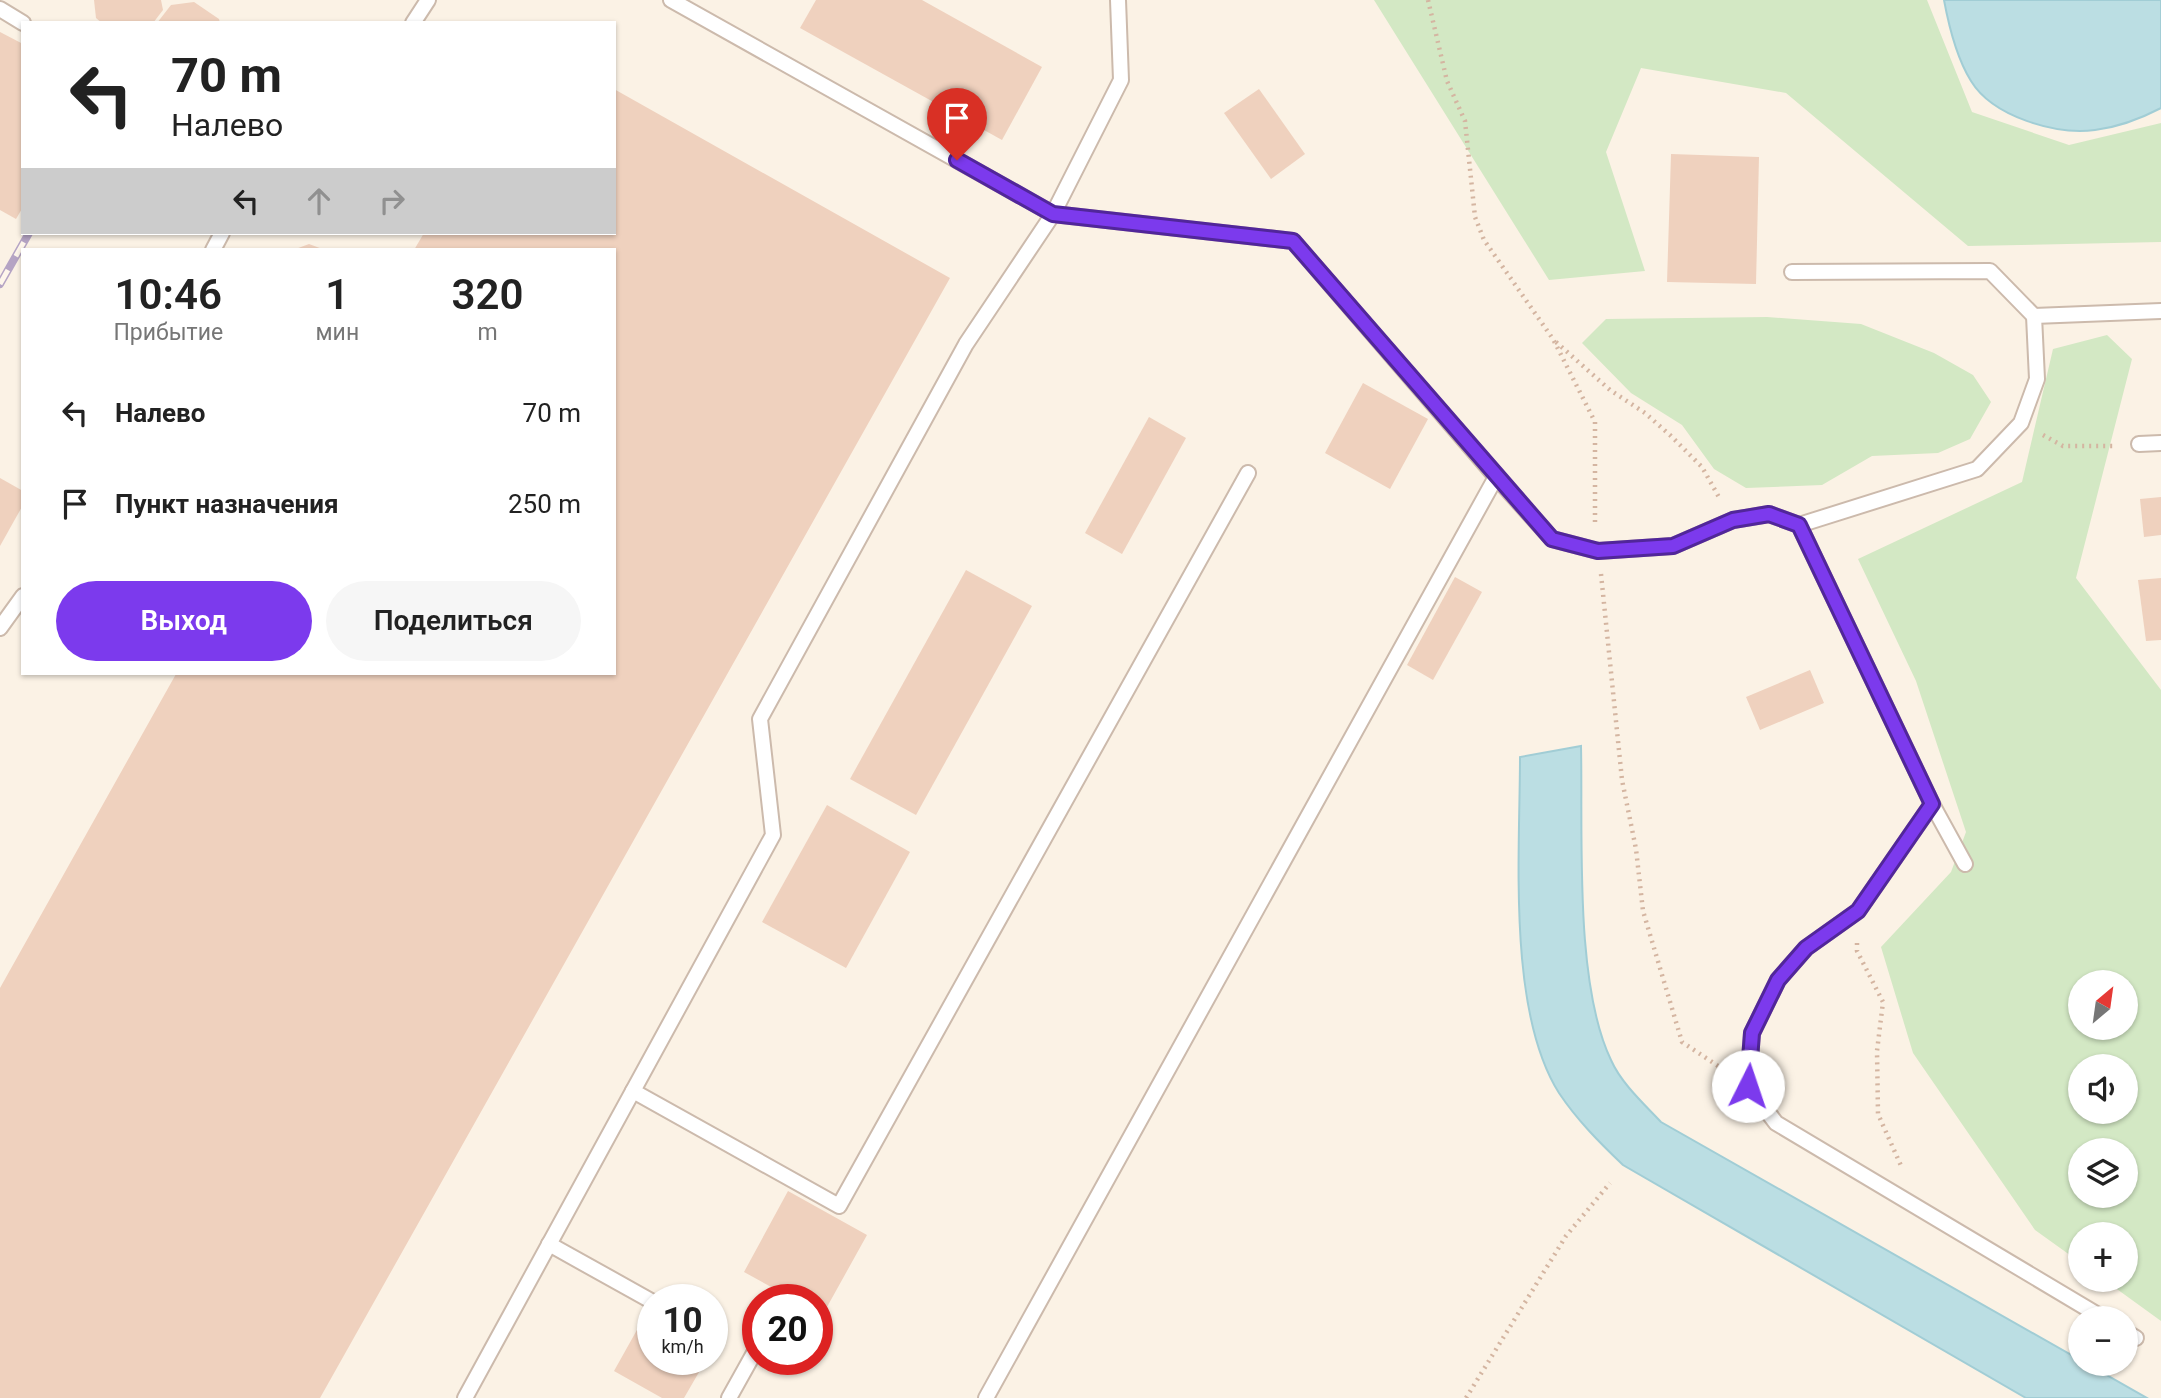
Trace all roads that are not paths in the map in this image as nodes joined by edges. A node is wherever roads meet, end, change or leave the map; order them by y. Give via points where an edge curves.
1 (428, 0) edge
2 (671, 0) edge
3 (1118, 0) edge
4 (0, 9) edge
5 (414, 21) edge
6 (21, 22) edge
7 (1053, 214) junction
8 (1792, 272) dead end
9 (2161, 311) edge
10 (2034, 316) junction
11 (2161, 443) edge
12 (2139, 444) road end
13 (1248, 473) dead end
14 (1496, 477) junction
15 (1799, 525) junction
16 (21, 599) edge
17 (0, 628) edge
18 (1932, 804) junction
19 (1965, 864) dead end
20 (633, 1091) junction
21 (549, 1244) junction
22 (637, 1293) edge
23 (2083, 1306) edge
24 (742, 1375) edge
25 (465, 1398) edge
26 (729, 1398) edge
27 (986, 1398) edge

1 - 5 lane
2 - 7 lane
3 - 7 lane via 1121,80
4 - 6 lane
7 - 14 lane via 1293,241
7 - 20 lane via 966,344 760,719 773,835
8 - 10 lane via 1990,271
9 - 10 lane
10 - 15 lane via 2037,379 2021,423 1977,469
11 - 12 lane
13 - 20 lane via 839,1206
14 - 15 lane via 1552,539 1598,551 1673,546 1733,520 1769,514
14 - 27 lane
15 - 18 lane
16 - 17 lane
18 - 19 lane
18 - 23 lane via 1858,911 1806,948 1778,980 1752,1033 1748,1086 1776,1123
20 - 21 lane
21 - 22 lane
21 - 25 lane
24 - 26 lane

